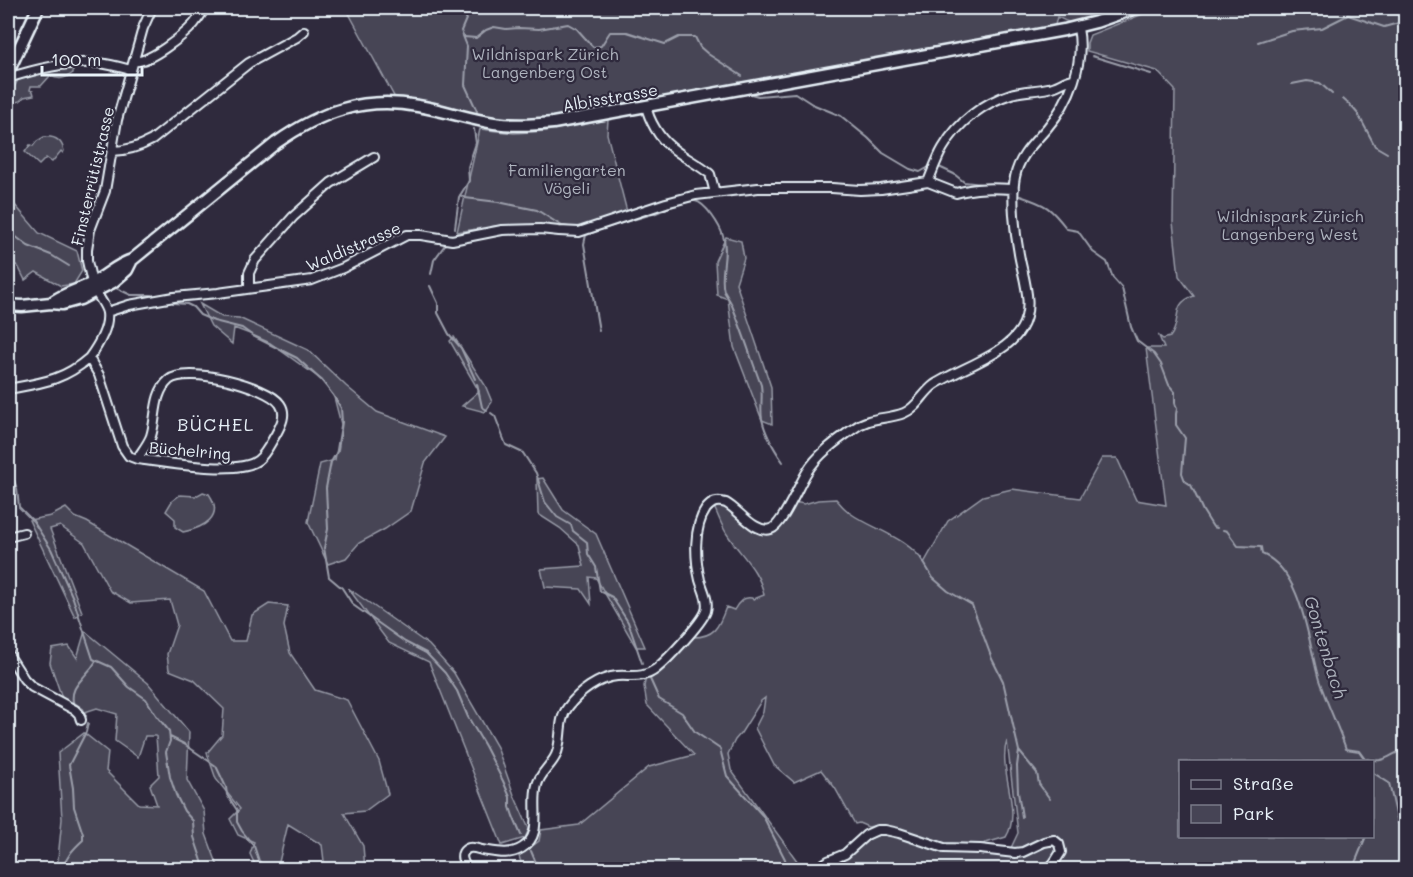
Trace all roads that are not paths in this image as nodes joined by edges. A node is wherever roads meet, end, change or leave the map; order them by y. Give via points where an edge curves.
1 (38, 8) edge
2 (152, 8) edge
3 (205, 8) edge
4 (1136, 8) edge
5 (1078, 28) junction
6 (304, 31) dead end
7 (132, 66) junction
8 (8, 72) edge
9 (8, 78) edge
10 (1074, 79) junction
11 (646, 106) junction
12 (112, 151) junction
13 (375, 157) dead end
14 (928, 182) junction
15 (1014, 189) junction
16 (715, 193) junction
17 (94, 287) junction
18 (249, 288) junction
19 (8, 305) edge
20 (107, 312) junction
21 (88, 358) junction
22 (8, 389) edge
23 (137, 459) junction
24 (24, 533) dead end
25 (8, 537) edge
26 (8, 654) edge
27 (81, 720) dead end
28 (470, 870) edge
29 (814, 870) edge
30 (1047, 870) edge

1 - 8 main road
2 - 7 street, Finsterrütistrasse
3 - 7 street via 178,38
4 - 5 main road, Albisstrasse
5 - 10 street via 1080,52
5 - 11 main road, Albisstrasse
6 - 12 street via 249,63 152,140 142,146
7 - 9 street via 58,65
7 - 12 street, Finsterrütistrasse
10 - 14 street via 1051,88 1013,94 974,113 951,135
10 - 15 street via 1059,112 1022,158
11 - 16 street via 664,140 710,174
11 - 17 main road, Albisstrasse via 531,125 496,124 394,103 359,105 330,113 276,143 132,260 113,282
12 - 17 street, Finsterrütistrasse via 105,191 88,238 87,261
13 - 18 street via 328,185 293,217 255,261 249,273
14 - 15 street, Waldistrasse via 956,193 982,188
14 - 16 street, Waldistrasse via 881,189 772,188
15 - 28 street via 1017,244 1027,299 1025,320 1017,334 999,350 931,387 906,412 869,420 853,429 812,464 772,529 758,528 726,502 710,505 701,518 696,543 698,572 707,602 704,616 652,672 602,680 571,703 563,715 556,754 537,785 532,837 522,848 509,853 467,849 462,860
16 - 18 street, Waldistrasse via 666,203 579,232 502,230 452,240 407,235 321,277
17 - 19 main road, Albisstrasse via 80,299 62,304
17 - 20 street
18 - 20 street, Waldistrasse via 174,297
20 - 21 street via 100,341
21 - 22 street via 60,377
21 - 23 street, Büchelring via 99,375 122,446
23 - 23 street, Büchelring via 215,468 249,465 263,456 280,426 282,407 273,397 250,387 207,376 175,376 157,400 151,436
24 - 25 street
26 - 27 street via 32,687 75,710
29 - 30 street via 881,829 944,848 1015,853 1054,840 1060,852

